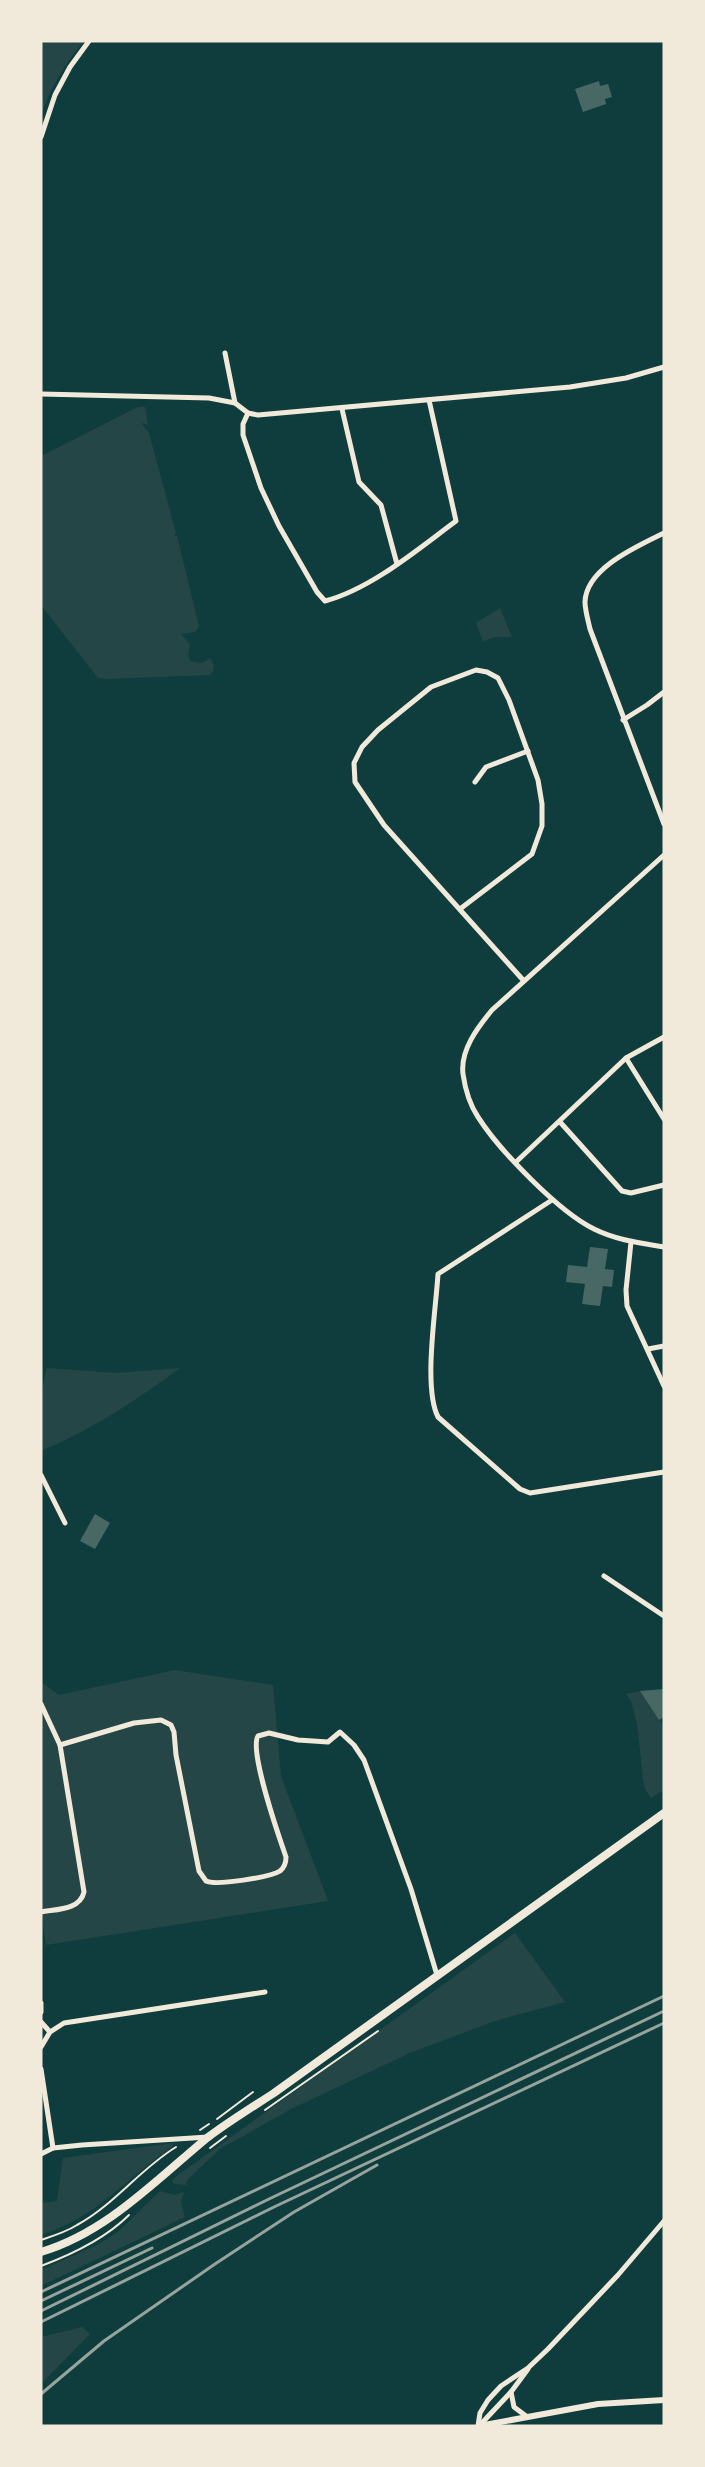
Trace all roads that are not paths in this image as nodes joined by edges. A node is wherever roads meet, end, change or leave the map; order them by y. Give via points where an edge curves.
1 (89, 41) edge
2 (41, 138) edge
3 (225, 353) dead end
4 (664, 367) edge
5 (41, 394) edge
6 (429, 400) junction
7 (235, 403) junction
8 (342, 409) junction
9 (248, 413) junction
10 (663, 535) edge
11 (397, 564) junction
12 (664, 692) edge
13 (623, 720) junction
14 (528, 751) junction
15 (475, 782) dead end
16 (664, 824) edge
17 (664, 855) edge
18 (460, 909) junction
19 (524, 981) junction
20 (664, 1037) edge
21 (626, 1058) junction
22 (664, 1119) edge
23 (560, 1122) junction
24 (516, 1162) junction
25 (664, 1185) edge
26 (552, 1200) junction
27 (631, 1242) junction
28 (664, 1247) edge
29 (664, 1346) edge
30 (648, 1349) junction
31 (664, 1386) edge
32 (664, 1472) edge
33 (41, 1475) edge
34 (65, 1523) dead end
35 (604, 1576) dead end
36 (664, 1616) edge
37 (41, 1704) edge
38 (60, 1745) junction
39 (664, 1812) edge
40 (41, 1912) edge
41 (437, 1975) junction
42 (265, 1992) dead end
43 (41, 2003) edge
44 (41, 2012) edge
45 (41, 2022) edge
46 (50, 2032) junction
47 (41, 2047) edge
48 (41, 2069) edge
49 (209, 2137) junction
50 (53, 2148) junction
51 (41, 2154) edge
52 (664, 2222) edge
53 (41, 2252) edge
54 (528, 2368) junction
55 (512, 2392) junction
56 (664, 2400) edge
57 (526, 2416) junction
58 (478, 2426) edge

1 - 2 street via 55,95
3 - 7 street
4 - 6 street via 606,382
5 - 7 street via 209,398
6 - 8 street
6 - 11 street via 456,521
7 - 9 street
8 - 9 street via 263,415
8 - 11 street via 359,482 381,505
9 - 11 street via 243,435 261,488 317,592 325,600 340,597
10 - 13 street via 627,552 592,579 585,601 590,629
12 - 13 street
13 - 16 street
14 - 15 street via 486,767
14 - 18 street via 542,804 542,826 532,854
14 - 18 street via 498,678 476,670 431,687 378,730 362,747 354,764 356,782 384,825
17 - 19 street
18 - 19 street
19 - 24 street via 478,1027 468,1047 462,1072 468,1096 478,1116
20 - 21 street
21 - 22 street
21 - 23 street
23 - 24 street
23 - 25 street via 622,1191 631,1193
24 - 26 street
26 - 27 street via 594,1229
26 - 32 street via 438,1274 432,1405 438,1417 520,1489 530,1493
27 - 28 street
27 - 30 street via 627,1306
29 - 30 street
30 - 31 street
33 - 34 street
35 - 36 street
37 - 38 street
38 - 40 street via 84,1892 74,1906
38 - 41 street via 134,1723 162,1720 171,1725 199,1871 206,1881 218,1884 277,1873 285,1864 286,1857 255,1747 258,1736 269,1733 298,1740 328,1742 340,1732 354,1745 367,1768 411,1889
39 - 41 main road
41 - 49 main road via 274,2094
42 - 46 street via 64,2023
43 - 44 street
45 - 46 street
46 - 47 street
48 - 50 street
49 - 50 street
49 - 53 main road via 108,2220 84,2235
50 - 51 street
52 - 54 street
54 - 55 street
54 - 58 street via 488,2400 480,2413
55 - 57 street via 514,2407
55 - 58 street
56 - 57 street via 598,2404
57 - 58 street

